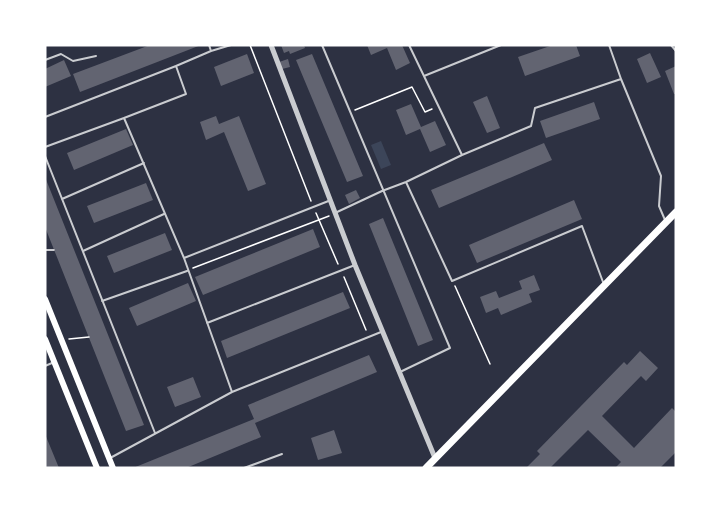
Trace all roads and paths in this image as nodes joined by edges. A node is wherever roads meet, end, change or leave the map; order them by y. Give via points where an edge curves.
1 (209, 45) edge
2 (231, 45) edge
3 (250, 45) edge
4 (271, 45) edge
5 (322, 45) edge
6 (410, 45) edge
7 (501, 45) edge
8 (609, 45) edge
9 (672, 45) edge
10 (212, 51) junction
11 (676, 51) edge
12 (96, 56) dead end
13 (45, 60) edge
14 (176, 66) junction
15 (424, 76) junction
16 (621, 79) junction
17 (438, 106) junction
18 (350, 112) junction
19 (45, 117) edge
20 (124, 118) junction
21 (45, 147) edge
22 (462, 155) junction
23 (45, 156) edge
24 (144, 163) junction
25 (406, 182) junction
26 (382, 191) junction
27 (62, 199) junction
28 (331, 200) junction
29 (314, 208) junction
30 (676, 212) edge
31 (335, 213) junction
32 (164, 214) junction
33 (319, 220) junction
34 (666, 222) junction
35 (45, 250) edge
36 (54, 250) dead end
37 (83, 251) junction
38 (183, 258) junction
39 (355, 265) junction
40 (187, 270) junction
41 (341, 271) junction
42 (452, 280) junction
43 (604, 285) junction
44 (45, 299) edge
45 (102, 301) junction
46 (207, 322) junction
47 (382, 331) junction
48 (369, 336) junction
49 (89, 337) dead end
50 (45, 339) edge
51 (69, 339) dead end
52 (54, 362) junction
53 (490, 364) dead end
54 (45, 366) edge
55 (399, 372) junction
56 (232, 392) junction
57 (155, 433) junction
58 (282, 454) dead end
59 (435, 458) junction
60 (109, 459) junction
61 (97, 468) edge
62 (113, 468) edge
63 (244, 468) edge
64 (426, 468) edge

1 - 10 lane
2 - 10 lane
3 - 29 path
4 - 28 street
5 - 18 lane
6 - 15 lane
7 - 15 lane
8 - 16 lane
9 - 11 lane
10 - 14 lane
12 - 13 lane via 73,61 61,54
14 - 19 lane
14 - 20 lane via 186,94
15 - 17 lane
16 - 22 lane via 535,108 531,126
16 - 34 lane via 661,176 659,206
17 - 18 path via 425,112 412,87
17 - 22 lane
18 - 26 lane
20 - 21 lane
20 - 24 lane
22 - 25 lane
23 - 27 lane
24 - 27 lane
24 - 32 lane
25 - 26 lane
25 - 42 lane
26 - 31 lane
26 - 55 lane via 450,348
27 - 37 lane
28 - 29 lane
28 - 31 street
29 - 33 path
29 - 38 lane
30 - 34 highway
31 - 33 path
31 - 39 street
32 - 37 lane
32 - 38 lane
33 - 40 path
33 - 41 path
34 - 43 highway
35 - 36 path
37 - 45 lane
38 - 40 lane
39 - 41 lane
39 - 47 street
40 - 45 lane
40 - 46 lane
41 - 46 lane
41 - 48 path
42 - 43 lane via 582,226
42 - 53 path
43 - 59 highway
44 - 60 main road
45 - 57 lane
46 - 56 lane
47 - 48 lane
47 - 55 street
48 - 56 lane
49 - 51 path
50 - 52 main road
52 - 54 lane
52 - 61 main road
55 - 59 street
56 - 57 lane
57 - 60 lane
58 - 63 lane
59 - 64 highway
60 - 62 main road

